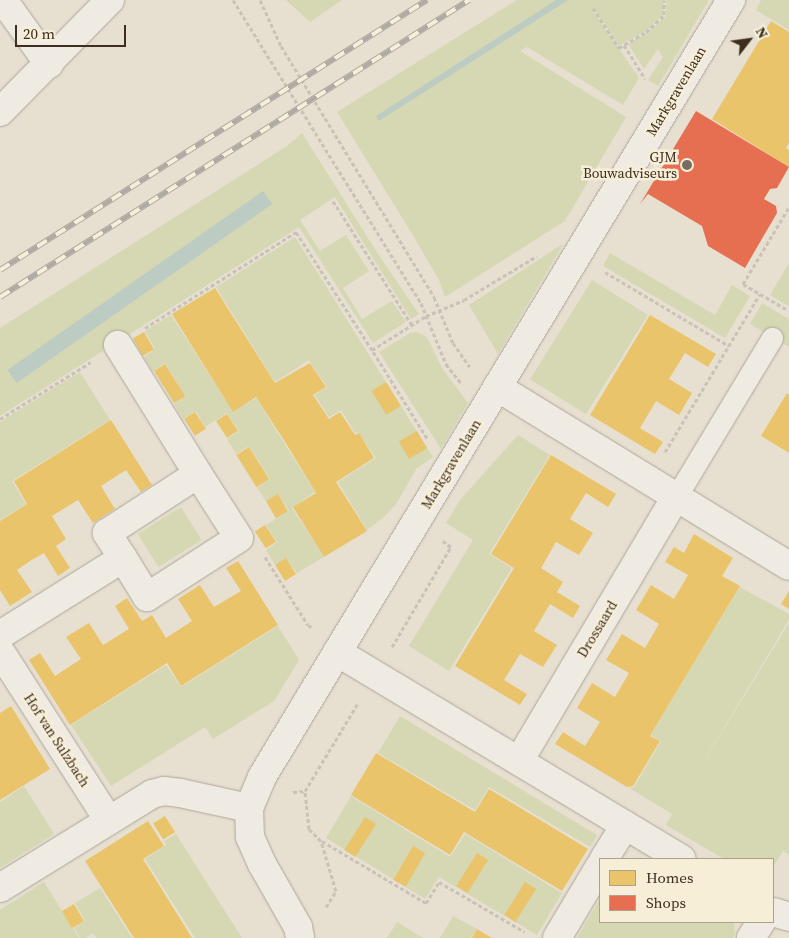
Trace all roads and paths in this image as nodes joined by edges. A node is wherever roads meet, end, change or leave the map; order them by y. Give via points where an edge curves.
1 (3, 0) edge
2 (110, 0) edge
3 (233, 0) edge
4 (260, 0) edge
5 (664, 0) edge
6 (731, 0) edge
7 (593, 8) dead end
8 (48, 64) junction
9 (0, 112) edge
10 (333, 201) dead end
11 (789, 207) edge
12 (540, 254) dead end
13 (576, 255) junction
14 (760, 294) junction
15 (440, 311) junction
16 (789, 311) edge
17 (426, 316) junction
18 (412, 325) junction
19 (772, 338) dead end
20 (118, 345) junction
21 (729, 346) junction
22 (372, 350) junction
23 (492, 395) junction
24 (0, 419) edge
25 (447, 470) junction
26 (198, 474) junction
27 (648, 480) junction
28 (676, 497) junction
29 (415, 524) junction
30 (239, 538) junction
31 (123, 558) junction
32 (789, 566) edge
33 (0, 635) edge
34 (339, 648) junction
35 (2, 659) edge
36 (375, 675) junction
37 (519, 761) junction
38 (249, 808) junction
39 (108, 819) junction
40 (625, 825) junction
41 (321, 841) junction
42 (605, 858) edge
43 (680, 858) edge
44 (599, 868) edge
45 (0, 888) edge
46 (774, 912) edge
47 (323, 913) dead end
48 (789, 917) edge
49 (760, 923) edge
50 (526, 933) dead end
51 (300, 938) edge
52 (557, 938) edge
53 (751, 938) edge

1 - 8 street
2 - 8 street
3 - 17 path
4 - 15 path via 281,46
5 - 7 path via 664,15 646,32 619,48
6 - 13 street, Markgravenlaan
8 - 9 street
10 - 18 path
11 - 14 path via 743,284
12 - 15 path
13 - 21 path
13 - 23 street, Markgravenlaan
14 - 16 path
14 - 21 path
15 - 17 path
15 - 23 path via 453,343
17 - 18 path
17 - 23 path via 452,372 470,392
18 - 22 path
19 - 28 lane
20 - 22 path via 296,232
20 - 24 path
20 - 26 street
21 - 27 path
22 - 25 path
23 - 25 street, Markgravenlaan
23 - 27 street
25 - 29 street, Markgravenlaan
26 - 30 street
26 - 31 street via 107,532
27 - 28 street
28 - 32 street
28 - 37 street, Drossaard
29 - 34 street, Markgravenlaan
29 - 36 path via 452,547
30 - 31 street via 147,597
30 - 34 path via 258,547 308,625
31 - 33 street
34 - 36 street
34 - 38 street, Markgravenlaan via 262,777
35 - 39 street, Hof van Sulzbach
36 - 37 street
36 - 41 path via 305,791 309,829
37 - 40 street
38 - 39 street via 164,791 152,794
38 - 51 street, Markgravenlaan via 250,837 298,927
39 - 45 street
40 - 42 street
40 - 43 street
41 - 47 path via 336,890
41 - 50 path via 426,903 438,882
44 - 52 street
46 - 48 street
49 - 53 street

